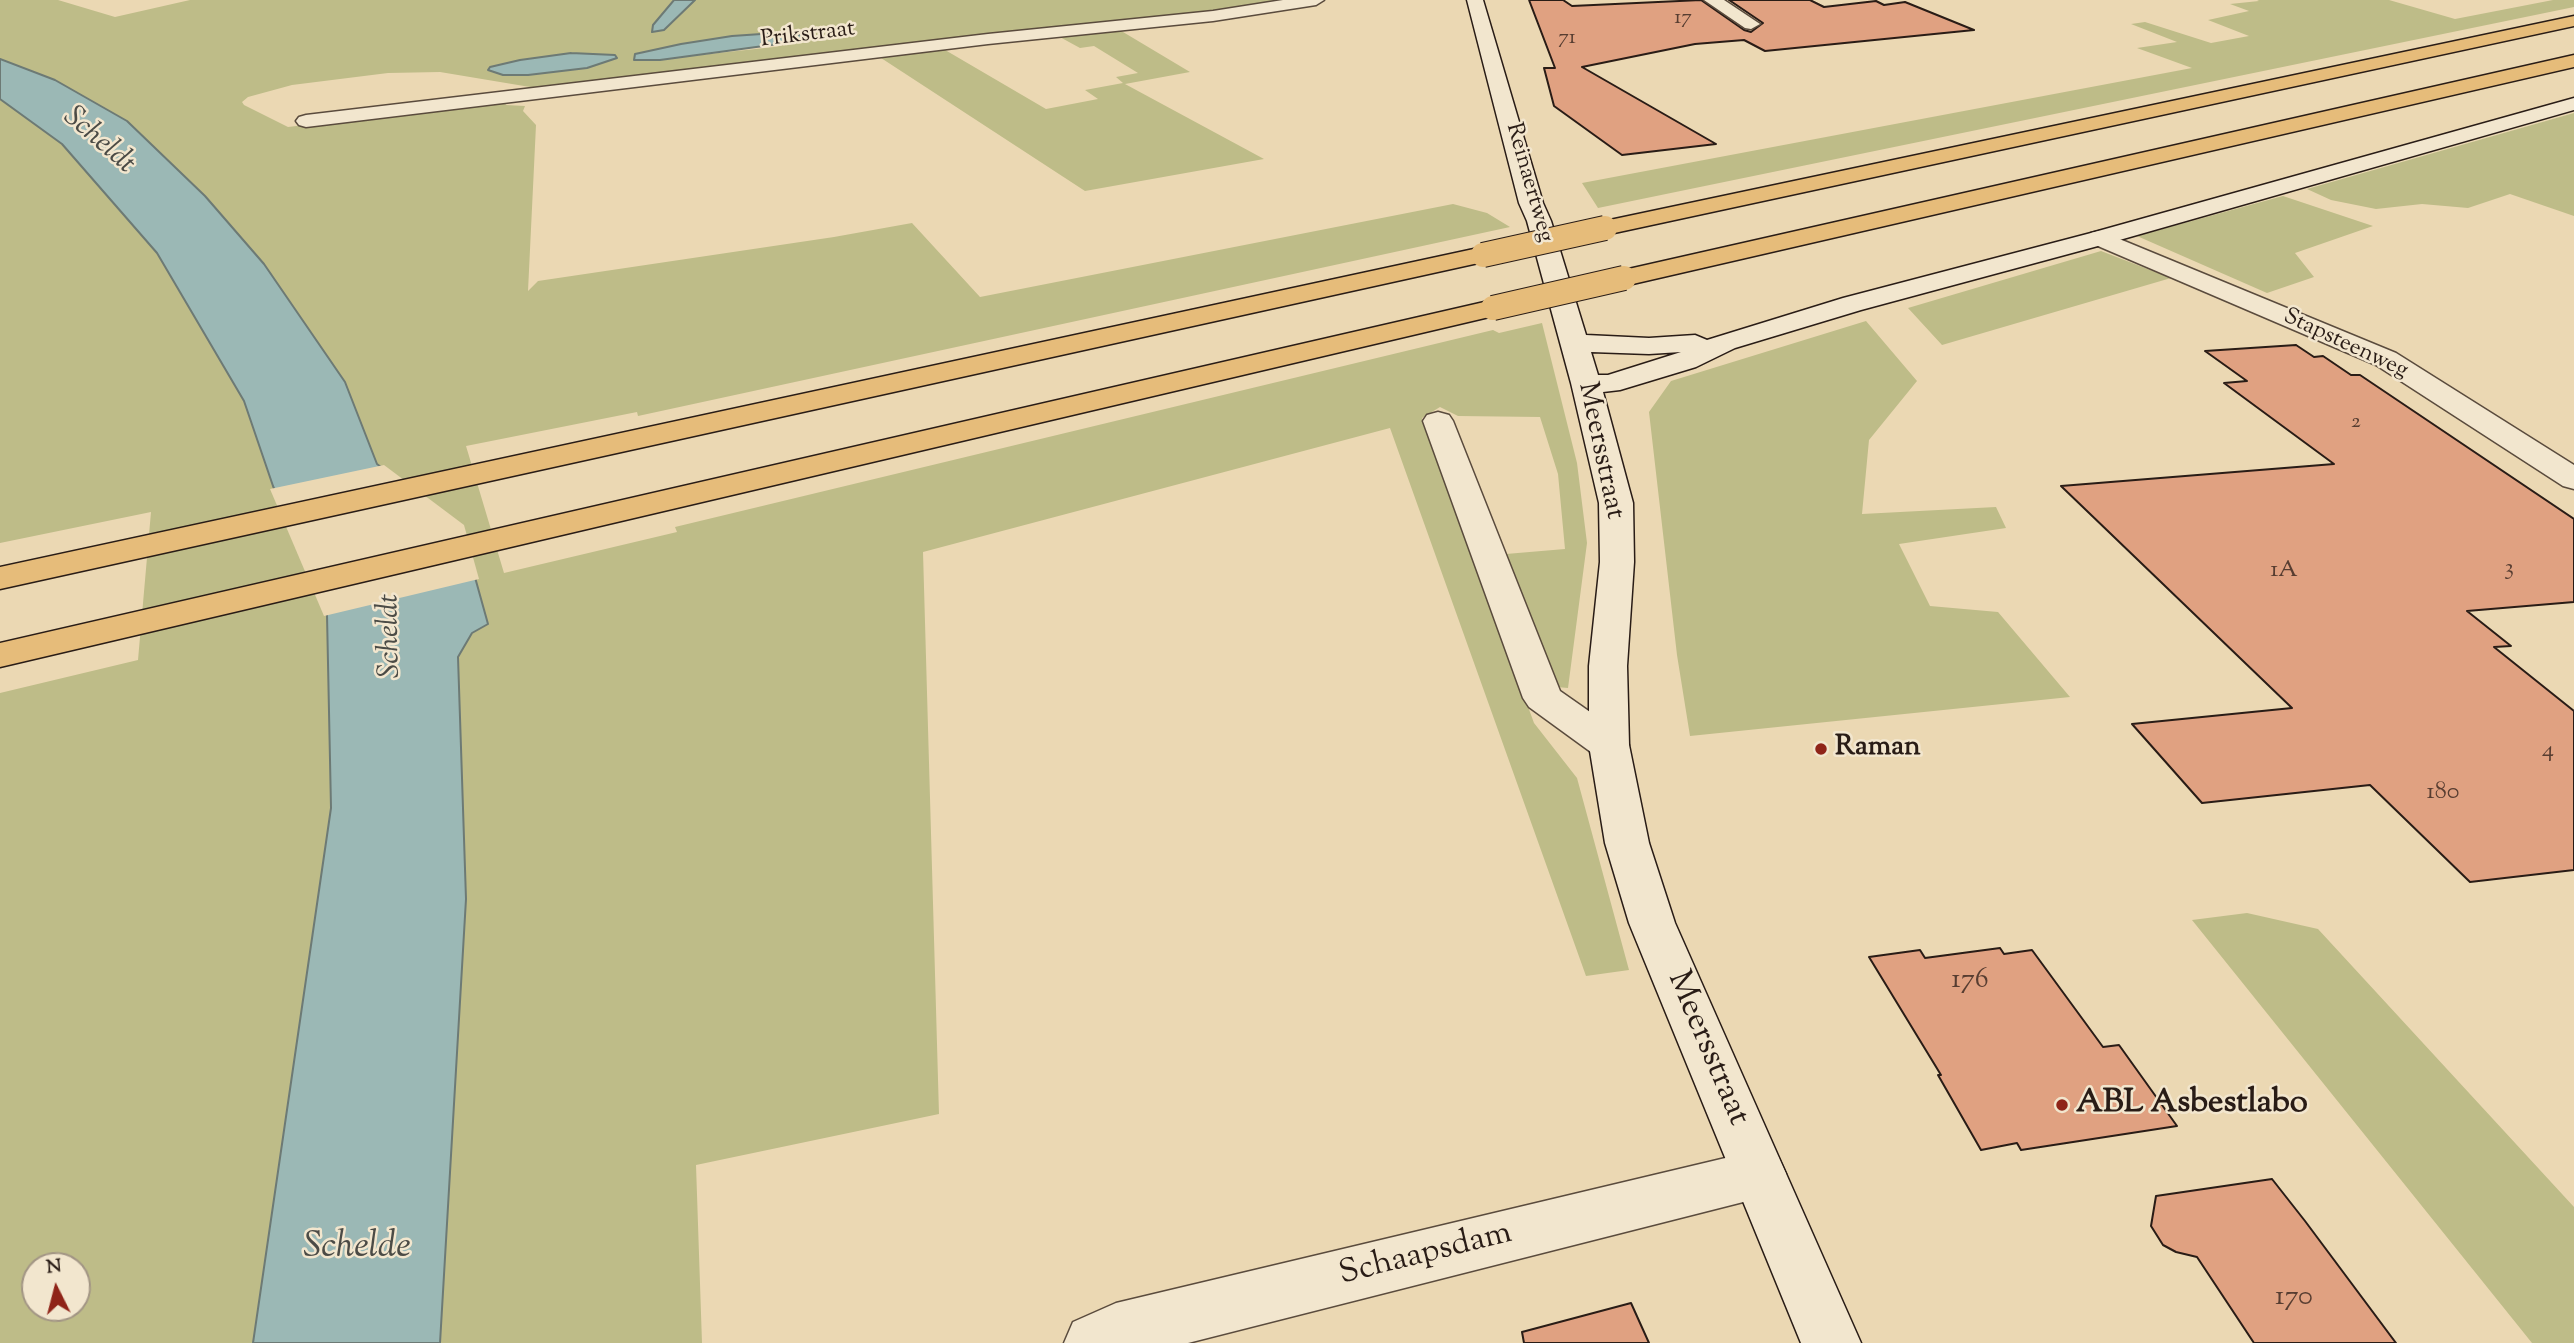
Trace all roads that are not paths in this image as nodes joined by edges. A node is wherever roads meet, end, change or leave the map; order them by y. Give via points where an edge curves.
1 (1316, 0) edge
2 (1475, 0) edge
3 (1712, 0) edge
4 (2574, 21) edge
5 (1751, 24) dead end
6 (2574, 61) edge
7 (2574, 104) edge
8 (306, 121) dead end
9 (2100, 238) junction
10 (1726, 342) junction
11 (1580, 364) junction
12 (1438, 421) dead end
13 (2574, 479) edge
14 (0, 579) edge
15 (0, 655) edge
16 (1609, 746) junction
17 (1759, 1174) junction
18 (1094, 1343) edge
19 (1831, 1343) edge

1 - 8 street, Prikstraat via 1201,18
2 - 11 street, Reinaertweg
3 - 5 street
4 - 14 highway, bridge
6 - 15 highway, bridge
7 - 9 street
9 - 10 street
9 - 13 street, Stapsteenweg via 2386,359
10 - 11 street via 1649,346
10 - 11 street via 1686,361 1610,384
11 - 16 street, Meersstraat via 1616,503
12 - 16 street via 1543,698
16 - 17 street, Meersstraat via 1627,843 1652,923
17 - 18 street, Schaapsdam via 1116,1332
17 - 19 street, Meersstraat

